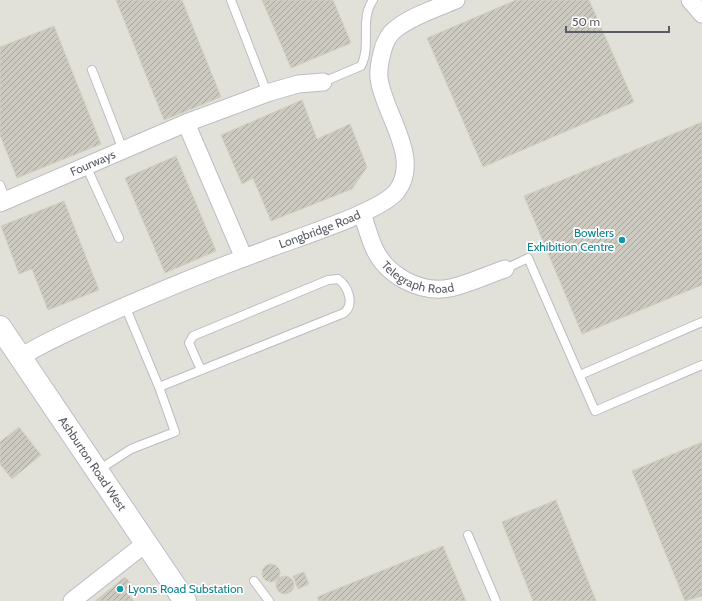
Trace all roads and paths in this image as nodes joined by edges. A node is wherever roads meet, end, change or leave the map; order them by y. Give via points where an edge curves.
1 (231, 0) edge
2 (373, 0) edge
3 (456, 0) edge
4 (690, 0) edge
5 (702, 14) edge
6 (92, 70) dead end
7 (323, 82) joint
8 (267, 93) junction
9 (186, 123) junction
10 (123, 150) junction
11 (86, 166) junction
12 (2, 196) edge
13 (362, 213) junction
14 (119, 238) dead end
15 (244, 258) junction
16 (505, 269) joint
17 (125, 306) junction
18 (702, 322) edge
19 (0, 327) edge
20 (21, 357) junction
21 (702, 365) edge
22 (201, 370) junction
23 (580, 375) junction
24 (159, 387) junction
25 (97, 471) junction
26 (468, 535) dead end
27 (146, 542) junction
28 (254, 580) dead end
29 (72, 601) edge
30 (185, 601) edge
31 (269, 601) edge
32 (496, 601) edge

1 - 8 lane
2 - 7 lane via 368,6 366,17 366,50 361,66
3 - 13 street, Longbridge Road via 396,28 388,37 383,49 379,78 384,100 403,146 403,177 397,190 377,206
4 - 5 street
6 - 10 lane
7 - 8 street, Fourways via 298,84
8 - 9 street, Fourways
9 - 10 street, Fourways
9 - 15 street
10 - 11 street, Fourways
11 - 12 street, Fourways
11 - 14 lane
13 - 15 street, Longbridge Road
13 - 16 street, Telegraph Road via 374,249 383,262 394,275 413,284 428,288 449,288
15 - 17 street, Longbridge Road
16 - 23 lane via 528,258
17 - 20 street, Longbridge Road via 36,347
17 - 24 lane
18 - 23 lane
19 - 20 main road, Ashburton Road West
20 - 25 main road, Ashburton Road West
21 - 23 lane via 595,411
22 - 22 lane via 344,313 350,302 344,286 338,279 328,280 193,336 189,343
22 - 24 lane
24 - 25 lane via 175,432 131,449
25 - 27 main road, Ashburton Road West
26 - 32 lane
27 - 29 street
27 - 30 main road, Ashburton Road West
28 - 31 lane

